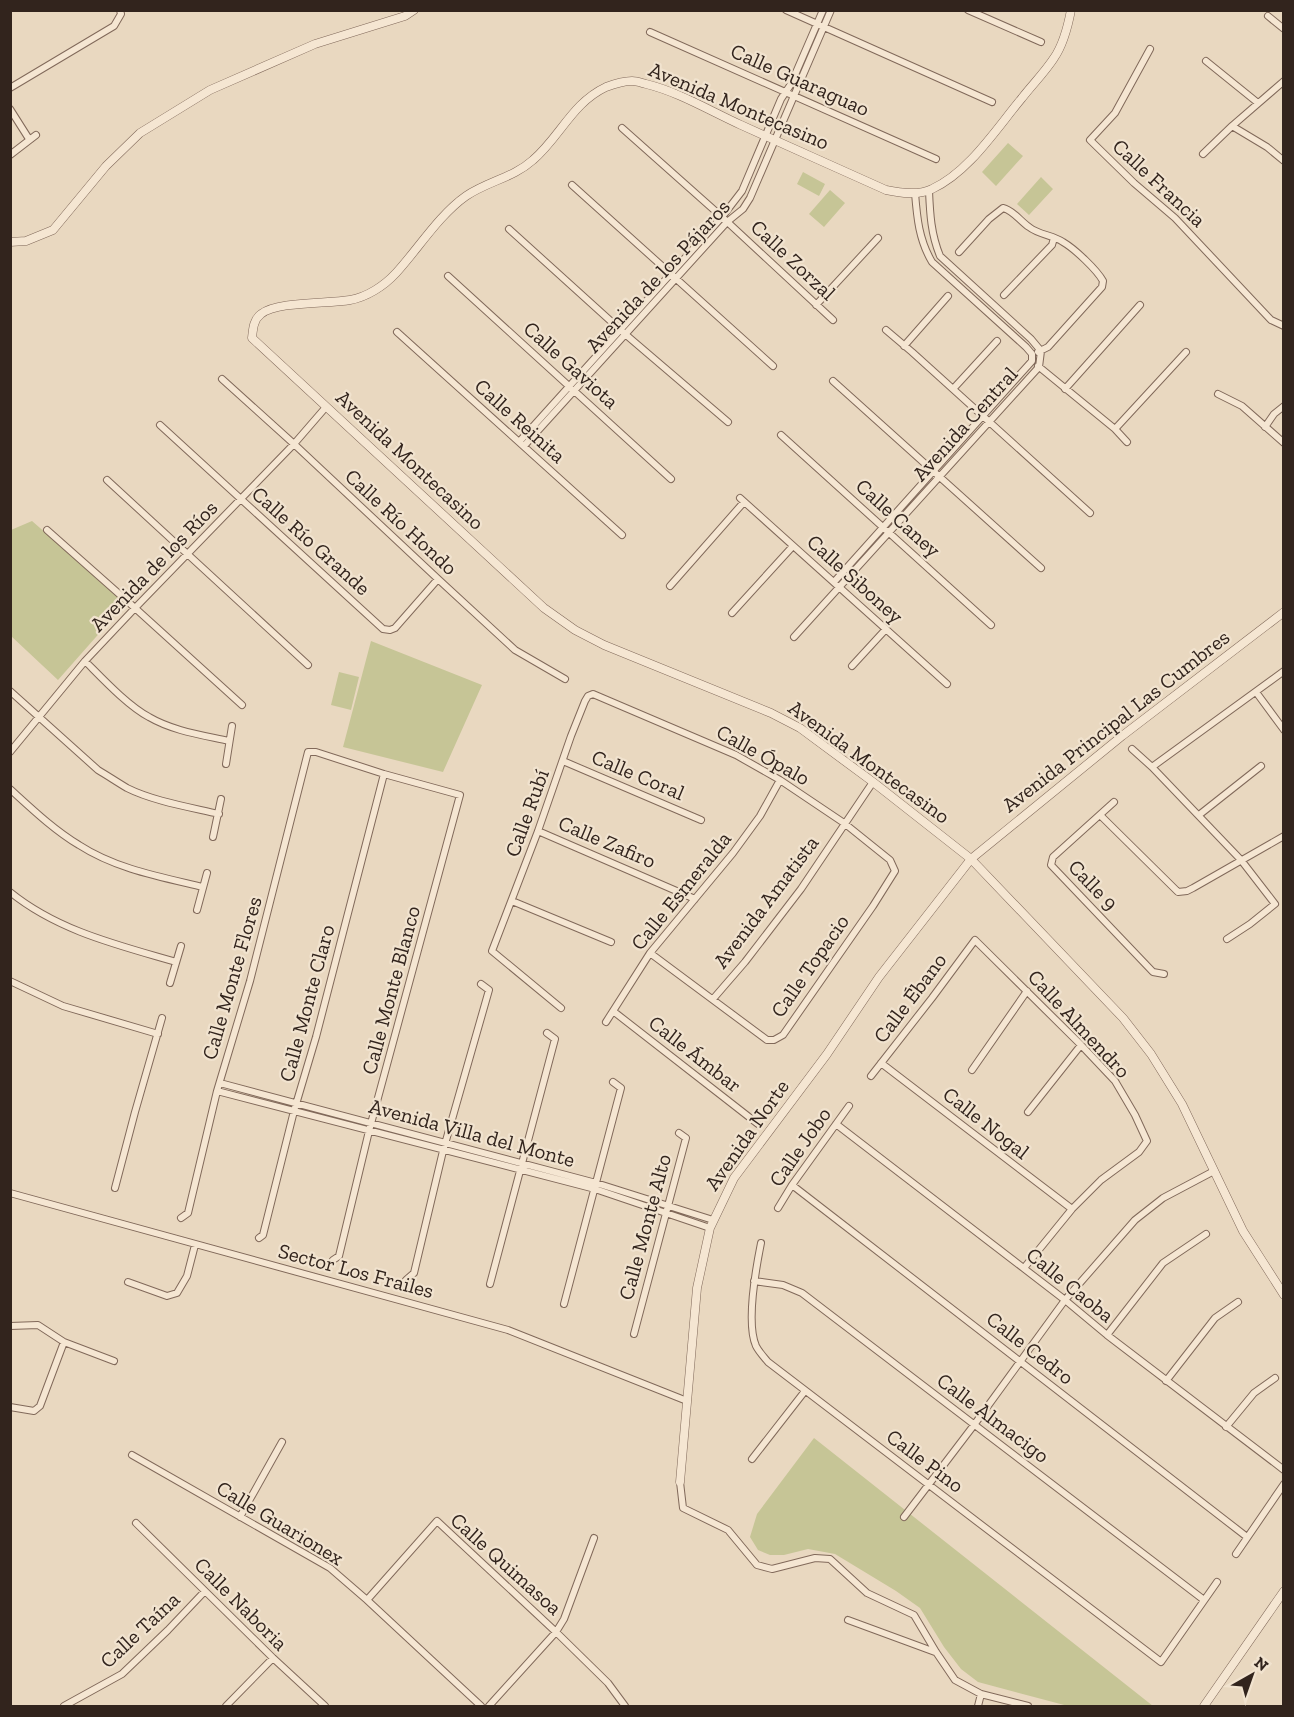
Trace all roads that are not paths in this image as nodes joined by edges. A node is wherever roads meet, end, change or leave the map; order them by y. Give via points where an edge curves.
1 (120, 10) edge
2 (414, 10) edge
3 (786, 10) edge
4 (824, 10) edge
5 (831, 10) edge
6 (968, 10) edge
7 (1071, 10) edge
8 (1268, 16) dead end
9 (820, 26) junction
10 (1284, 29) edge
11 (650, 32) dead end
12 (1041, 42) dead end
13 (1150, 49) dead end
14 (1206, 61) dead end
15 (1284, 81) edge
16 (10, 87) edge
17 (785, 92) junction
18 (794, 95) junction
19 (992, 102) dead end
20 (1258, 104) junction
21 (10, 110) edge
22 (1232, 126) junction
23 (622, 129) dead end
24 (36, 135) dead end
25 (765, 135) junction
26 (29, 139) junction
27 (775, 139) junction
28 (1203, 154) dead end
29 (10, 155) edge
30 (936, 159) dead end
31 (1284, 161) edge
32 (572, 185) dead end
33 (929, 191) junction
34 (915, 193) junction
35 (725, 219) junction
36 (509, 229) dead end
37 (878, 238) dead end
38 (1054, 238) junction
39 (10, 242) edge
40 (958, 252) dead end
41 (448, 276) dead end
42 (673, 276) junction
43 (968, 282) junction
44 (962, 290) junction
45 (1005, 295) dead end
46 (948, 296) dead end
47 (984, 297) junction
48 (978, 304) junction
49 (816, 305) junction
50 (1140, 305) dead end
51 (833, 321) dead end
52 (1284, 326) edge
53 (886, 330) dead end
54 (397, 332) dead end
55 (623, 332) junction
56 (997, 341) dead end
57 (904, 346) junction
58 (1041, 351) junction
59 (1185, 352) dead end
60 (1032, 358) junction
61 (773, 366) dead end
62 (1039, 367) junction
63 (222, 379) dead end
64 (833, 381) dead end
65 (572, 388) junction
66 (953, 389) junction
67 (1065, 389) junction
68 (1218, 394) dead end
69 (1284, 406) edge
70 (326, 407) junction
71 (983, 417) junction
72 (728, 422) dead end
73 (990, 422) junction
74 (160, 425) dead end
75 (1266, 427) junction
76 (1115, 429) junction
77 (781, 435) dead end
78 (1127, 442) dead end
79 (1284, 443) edge
80 (294, 444) junction
81 (521, 444) junction
82 (933, 472) junction
83 (939, 477) junction
84 (671, 479) dead end
85 (107, 480) dead end
86 (241, 499) junction
87 (1090, 513) dead end
88 (884, 527) junction
89 (47, 531) dead end
90 (889, 532) junction
91 (622, 535) dead end
92 (793, 546) junction
93 (187, 554) junction
94 (1041, 568) dead end
95 (438, 579) junction
96 (834, 582) junction
97 (670, 586) dead end
98 (840, 587) junction
99 (135, 608) junction
100 (1284, 612) edge
101 (732, 613) dead end
102 (991, 625) dead end
103 (886, 629) junction
104 (794, 638) dead end
105 (85, 662) junction
106 (308, 665) dead end
107 (852, 666) dead end
108 (1284, 671) edge
109 (565, 679) dead end
110 (947, 684) dead end
111 (10, 691) edge
112 (1256, 692) junction
113 (598, 695) joint
114 (242, 705) dead end
115 (40, 717) junction
116 (232, 726) dead end
117 (1284, 730) edge
118 (229, 741) junction
119 (1132, 749) dead end
120 (10, 752) edge
121 (563, 761) junction
122 (226, 764) dead end
123 (1260, 766) dead end
124 (1152, 767) junction
125 (384, 774) junction
126 (780, 780) junction
127 (873, 782) junction
128 (10, 789) edge
129 (221, 799) dead end
130 (1114, 802) dead end
131 (219, 814) junction
132 (1100, 815) junction
133 (1199, 815) junction
134 (701, 820) dead end
135 (844, 823) junction
136 (538, 831) junction
137 (1284, 836) edge
138 (213, 837) dead end
139 (971, 859) junction
140 (1241, 860) junction
141 (895, 871) joint
142 (207, 873) dead end
143 (203, 886) junction
144 (10, 892) edge
145 (695, 899) junction
146 (512, 901) junction
147 (196, 910) dead end
148 (1227, 939) dead end
149 (975, 940) joint
150 (611, 942) dead end
151 (181, 946) dead end
152 (650, 953) junction
153 (176, 962) junction
154 (1164, 974) dead end
155 (10, 981) edge
156 (170, 983) dead end
157 (480, 984) dead end
158 (1027, 991) junction
159 (712, 999) junction
160 (561, 1008) dead end
161 (612, 1011) junction
162 (162, 1018) dead end
163 (606, 1022) dead end
164 (547, 1033) dead end
165 (158, 1034) junction
166 (1081, 1045) junction
167 (881, 1063) junction
168 (972, 1070) dead end
169 (871, 1076) dead end
170 (613, 1082) dead end
171 (220, 1083) junction
172 (217, 1091) junction
173 (296, 1103) junction
174 (849, 1106) dead end
175 (294, 1111) junction
176 (1028, 1112) dead end
177 (372, 1123) junction
178 (758, 1124) dead end
179 (836, 1124) junction
180 (369, 1131) junction
181 (679, 1133) dead end
182 (445, 1142) junction
183 (443, 1151) junction
184 (521, 1167) junction
185 (1214, 1171) junction
186 (792, 1185) junction
187 (596, 1186) junction
188 (115, 1188) dead end
189 (10, 1193) edge
190 (778, 1208) dead end
191 (667, 1209) junction
192 (1072, 1209) junction
193 (181, 1218) dead end
194 (712, 1224) junction
195 (1206, 1233) dead end
196 (259, 1238) dead end
197 (761, 1243) dead end
198 (195, 1245) junction
199 (333, 1260) dead end
200 (1024, 1268) junction
201 (406, 1280) dead end
202 (754, 1281) junction
203 (128, 1282) dead end
204 (490, 1284) dead end
205 (1284, 1295) edge
206 (1065, 1300) junction
207 (1238, 1302) dead end
208 (564, 1304) dead end
209 (10, 1326) edge
210 (634, 1334) dead end
211 (1107, 1335) junction
212 (64, 1342) junction
213 (114, 1360) dead end
214 (1020, 1361) junction
215 (1275, 1378) dead end
216 (1166, 1381) junction
217 (805, 1390) junction
218 (687, 1401) junction
219 (10, 1407) edge
220 (974, 1425) junction
221 (1227, 1427) junction
222 (282, 1442) dead end
223 (132, 1455) dead end
224 (752, 1460) dead end
225 (1284, 1470) edge
226 (680, 1482) joint
227 (1284, 1484) edge
228 (928, 1485) junction
229 (240, 1517) junction
230 (904, 1517) dead end
231 (136, 1523) dead end
232 (594, 1538) dead end
233 (1247, 1538) junction
234 (1236, 1554) dead end
235 (1217, 1582) dead end
236 (1284, 1590) edge
237 (205, 1591) junction
238 (367, 1600) junction
239 (1204, 1600) junction
240 (848, 1620) dead end
241 (556, 1632) junction
242 (936, 1652) junction
243 (273, 1658) junction
244 (981, 1694) junction
245 (64, 1707) edge
246 (226, 1707) edge
247 (325, 1707) edge
248 (481, 1707) edge
249 (489, 1707) edge
250 (625, 1707) edge
251 (978, 1707) edge
252 (1028, 1707) edge
253 (1204, 1707) edge

1 - 16 street via 114,26
2 - 39 street via 315,44 210,90 140,133 106,166 52,230 26,241
3 - 9 street
4 - 9 street, Avenida de los Pájaros
5 - 9 street, Avenida de los Pájaros
6 - 12 street
7 - 33 street, Avenida Montecasino via 1055,57 972,158 951,179
8 - 10 street
9 - 17 street, Avenida de los Pájaros
9 - 18 street, Avenida de los Pájaros
9 - 19 street
11 - 17 street, Calle Guaraguao
13 - 52 street, Calle Francia via 1115,113 1090,140 1175,218 1271,320
14 - 20 street
15 - 20 street
17 - 18 street, Calle Guaraguao
17 - 25 street, Avenida de los Pájaros
18 - 27 street, Avenida de los Pájaros
18 - 30 street, Calle Guaraguao
20 - 22 street
21 - 26 street
22 - 28 street
22 - 31 street
23 - 35 street, Calle Zorzal
24 - 26 street
25 - 27 street, Avenida Montecasino
25 - 35 street, Avenida de los Pájaros via 742,191
25 - 70 street, Avenida Montecasino via 655,86 633,81 593,93 533,160 514,174 466,196 452,208 378,289 351,300 301,304 261,314 253,326 252,338
26 - 29 street
27 - 34 street, Avenida Montecasino via 886,189
27 - 35 street, Avenida de los Pájaros via 750,198 743,209
32 - 42 street
33 - 34 street, Avenida Montecasino
33 - 43 street via 931,223 940,256
34 - 44 street, Avenida Central via 924,248 932,262
35 - 42 street, Avenida de los Pájaros
35 - 49 street, Calle Zorzal
36 - 55 street
37 - 49 street
38 - 40 street via 1036,232 1003,208
38 - 45 street via 1052,245
38 - 58 street via 1064,242 1103,281 1102,287
41 - 65 street, Calle Gaviota
42 - 55 street, Avenida de los Pájaros
42 - 61 street
43 - 44 street
43 - 47 street
44 - 48 street, Avenida Central
46 - 57 street
47 - 48 street
47 - 58 street
48 - 60 street, Avenida Central via 1026,347
49 - 51 street, Calle Zorzal
50 - 67 street
53 - 57 street
54 - 81 street, Calle Reinita
55 - 65 street, Avenida de los Pájaros
55 - 72 street
56 - 66 street
57 - 66 street
58 - 60 street
58 - 62 street, Avenida Central
59 - 76 street
60 - 62 street
60 - 71 street, Avenida Central
62 - 67 street
62 - 73 street, Avenida Central
63 - 80 street, Calle Río Hondo
64 - 82 street
65 - 81 street, Avenida de los Pájaros
65 - 84 street, Calle Gaviota
66 - 71 street
67 - 76 street
68 - 75 street via 1242,406
69 - 75 street
70 - 80 street, Avenida de los Ríos
70 - 127 street, Avenida Montecasino via 544,608 575,630 787,721
71 - 73 street
71 - 82 street, Avenida Central
73 - 83 street, Avenida Central
73 - 87 street
74 - 86 street, Calle Río Grande
75 - 79 street
76 - 78 street
77 - 88 street, Calle Caney
80 - 86 street, Avenida de los Ríos
80 - 95 street, Calle Río Hondo
81 - 91 street, Calle Reinita
82 - 83 street
82 - 88 street, Avenida Central
83 - 90 street, Avenida Central
83 - 94 street
85 - 93 street
86 - 93 street, Avenida de los Ríos
86 - 95 street, Calle Río Grande via 383,629 395,627
88 - 90 street, Calle Caney
88 - 96 street, Avenida Central
89 - 99 street
90 - 98 street, Avenida Central
90 - 102 street, Calle Caney
92 - 96 street, Calle Siboney
92 - 97 street, Calle Siboney via 742,500
92 - 101 street
93 - 99 street, Avenida de los Ríos
93 - 106 street
95 - 109 street, Calle Río Hondo via 515,650
96 - 98 street, Calle Siboney
98 - 103 street, Calle Siboney
98 - 104 street, Avenida Central
99 - 105 street, Avenida de los Ríos
99 - 114 street
100 - 139 street, Avenida Principal Las Cumbres via 1122,736
103 - 107 street
103 - 110 street, Calle Siboney
105 - 115 street, Avenida de los Ríos
105 - 118 street via 147,716 168,726
108 - 112 street
111 - 115 street
112 - 117 street
112 - 124 street
113 - 121 street, Calle Rubí via 588,696 585,701
113 - 126 street, Calle Ópalo via 736,755
115 - 120 street, Avenida de los Ríos
115 - 131 street via 98,770 128,788
116 - 118 street
118 - 122 street
119 - 124 street
121 - 134 street, Calle Coral
121 - 136 street, Calle Rubí
123 - 133 street
124 - 133 street
125 - 171 street, Calle Monte Flores via 308,752
125 - 173 street, Calle Monte Claro
125 - 177 street, Calle Monte Blanco via 460,795
126 - 135 street, Calle Ópalo
126 - 145 street, Calle Esmeralda via 754,825
127 - 135 street, Avenida Amatista
127 - 139 street, Avenida Montecasino
128 - 143 street via 80,846 143,872
129 - 131 street
130 - 132 street
131 - 138 street
132 - 140 street via 1178,892 1187,891
132 - 154 street, Calle 9 via 1053,857 1051,865 1153,972
133 - 140 street
135 - 141 street, Calle Ópalo via 890,860
135 - 159 street, Avenida Amatista via 801,889
136 - 145 street, Calle Zafiro
136 - 146 street, Calle Rubí
137 - 140 street
139 - 185 street, Avenida Montecasino via 1123,1018 1182,1104
139 - 194 street, Avenida Norte via 879,977 747,1160 726,1191
140 - 148 street via 1275,904
141 - 159 street, Calle Topacio via 780,1037 767,1040
142 - 143 street
143 - 147 street
144 - 153 street via 31,908 100,940
145 - 152 street, Calle Esmeralda
146 - 150 street
146 - 160 street, Calle Rubí via 492,951
149 - 158 street, Calle Almendro
149 - 167 street, Calle Ébano
151 - 153 street
152 - 159 street, Calle Topacio
152 - 161 street, Calle Esmeralda
153 - 156 street
155 - 165 street via 63,1006
157 - 182 street via 489,990
158 - 166 street, Calle Almendro
158 - 168 street
161 - 163 street, Calle Esmeralda
161 - 178 street, Calle Ámbar
162 - 165 street
164 - 184 street via 555,1039
165 - 188 street
166 - 176 street
166 - 192 street, Calle Almendro via 1114,1081 1147,1141
167 - 169 street, Calle Ébano
167 - 192 street, Calle Nogal
170 - 187 street via 621,1088
171 - 172 street, Calle Monte Flores
171 - 173 street, Avenida Villa del Monte
172 - 175 street, Avenida Villa del Monte
172 - 193 street, Calle Monte Flores via 188,1214
173 - 175 street, Calle Monte Claro
173 - 177 street, Avenida Villa del Monte
174 - 179 street, Calle Jobo
175 - 180 street, Avenida Villa del Monte
175 - 196 street, Calle Monte Claro via 264,1235
177 - 180 street, Calle Monte Blanco
177 - 182 street, Avenida Villa del Monte
179 - 186 street, Calle Jobo
179 - 200 street, Calle Caoba
180 - 183 street, Avenida Villa del Monte
180 - 199 street, Calle Monte Blanco via 339,1256
181 - 191 street, Calle Monte Alto via 686,1138
182 - 183 street
182 - 184 street, Avenida Villa del Monte
183 - 184 street, Avenida Villa del Monte
183 - 201 street via 414,1273
184 - 187 street, Avenida Villa del Monte
184 - 204 street
185 - 205 street, Avenida Montecasino via 1243,1232
185 - 206 street via 1163,1198 1135,1220
186 - 190 street, Calle Jobo
186 - 214 street, Calle Cedro
187 - 191 street, Avenida Villa del Monte
187 - 208 street
189 - 198 street, Sector Los Frailes
191 - 194 street, Avenida Villa del Monte
191 - 210 street, Calle Monte Alto
192 - 200 street, Calle Almendro
194 - 218 street, Avenida Norte via 697,1288
195 - 211 street via 1163,1263
197 - 202 street, Calle Pino
198 - 203 street via 188,1276 177,1293 167,1296
198 - 218 street, Sector Los Frailes via 508,1330
200 - 206 street, Calle Caoba
202 - 217 street, Calle Pino via 752,1334 757,1348 768,1362
202 - 220 street, Calle Almacigo via 783,1285 802,1293
206 - 211 street, Calle Caoba
206 - 214 street
207 - 216 street via 1215,1318
209 - 212 street via 38,1325
211 - 216 street, Calle Caoba
212 - 213 street
212 - 219 street via 40,1406 34,1411
214 - 220 street
214 - 233 street, Calle Cedro
215 - 221 street via 1254,1393
216 - 221 street, Calle Caoba
217 - 224 street
217 - 228 street, Calle Pino
218 - 226 street, Avenida Norte
220 - 228 street
220 - 239 street, Calle Almacigo
221 - 225 street, Calle Caoba
222 - 229 street
223 - 229 street, Calle Guarionex
226 - 242 street via 683,1508 728,1530 757,1565 772,1569 814,1558 830,1560 867,1593 914,1615
227 - 233 street
228 - 230 street
228 - 239 street, Calle Pino via 1161,1662
229 - 238 street, Calle Guarionex via 330,1568
231 - 237 street, Calle Naboria
232 - 241 street
233 - 234 street
235 - 239 street
236 - 253 street
237 - 243 street, Calle Naboria
237 - 245 street, Calle Taína via 122,1674
238 - 241 street, Calle Quimasoa via 437,1521
238 - 248 street, Calle Guarionex
240 - 242 street
241 - 249 street
241 - 250 street, Calle Quimasoa via 608,1683
242 - 244 street via 955,1680
243 - 246 street
243 - 247 street, Calle Naboria
244 - 251 street
244 - 252 street

